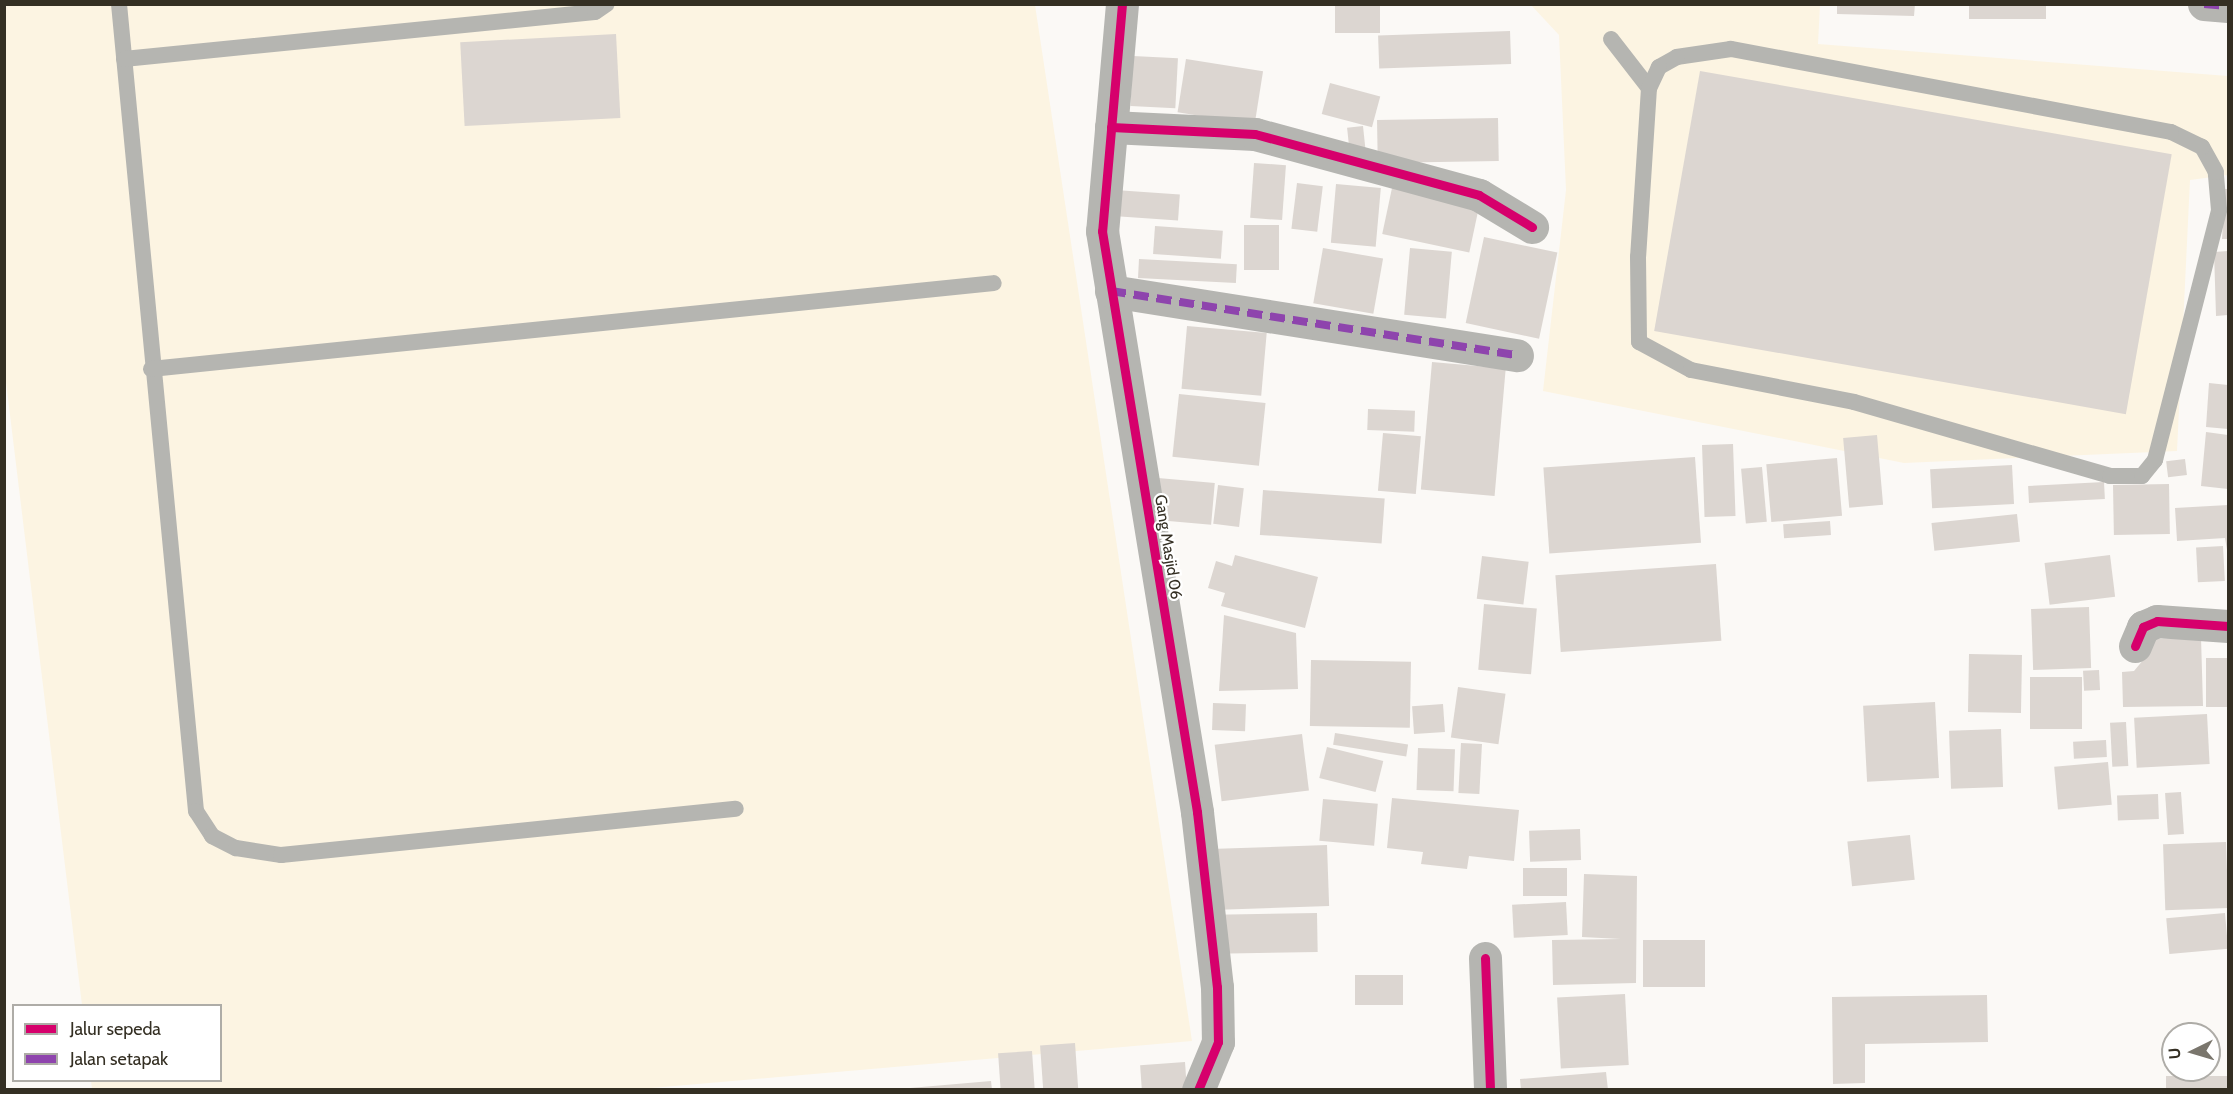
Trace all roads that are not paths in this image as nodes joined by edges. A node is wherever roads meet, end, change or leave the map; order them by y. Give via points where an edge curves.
1 (118, 4) edge
2 (607, 4) edge
3 (1122, 4) edge
4 (2204, 4) edge
5 (2229, 6) edge
6 (1611, 39) dead end
7 (124, 59) junction
8 (1649, 88) junction
9 (1111, 127) junction
10 (1532, 227) dead end
11 (994, 283) dead end
12 (1111, 291) junction
13 (1517, 355) dead end
14 (151, 369) junction
15 (2229, 626) edge
16 (2135, 646) dead end
17 (736, 809) dead end
18 (1485, 958) dead end
19 (1198, 1089) edge
20 (1490, 1089) edge

1 - 7 lane
2 - 7 lane via 595,12
3 - 9 street, Gang Masjid 06
4 - 5 street
6 - 8 lane
7 - 14 lane
8 - 8 lane via 1659,67 1677,57 1731,49 2171,132 2202,147 2216,172 2218,210 2155,460 2142,476 2110,476 1854,402 1691,370 1655,354 1639,342 1636,332
9 - 10 street via 1255,134 1479,195
9 - 12 street, Gang Masjid 06 via 1102,197
11 - 14 lane
12 - 13 street
12 - 19 street, Gang Masjid 06 via 1197,812 1216,987 1218,1042
14 - 17 lane via 196,811 213,836 236,848 281,855
15 - 16 street via 2157,621 2143,627
18 - 20 street

